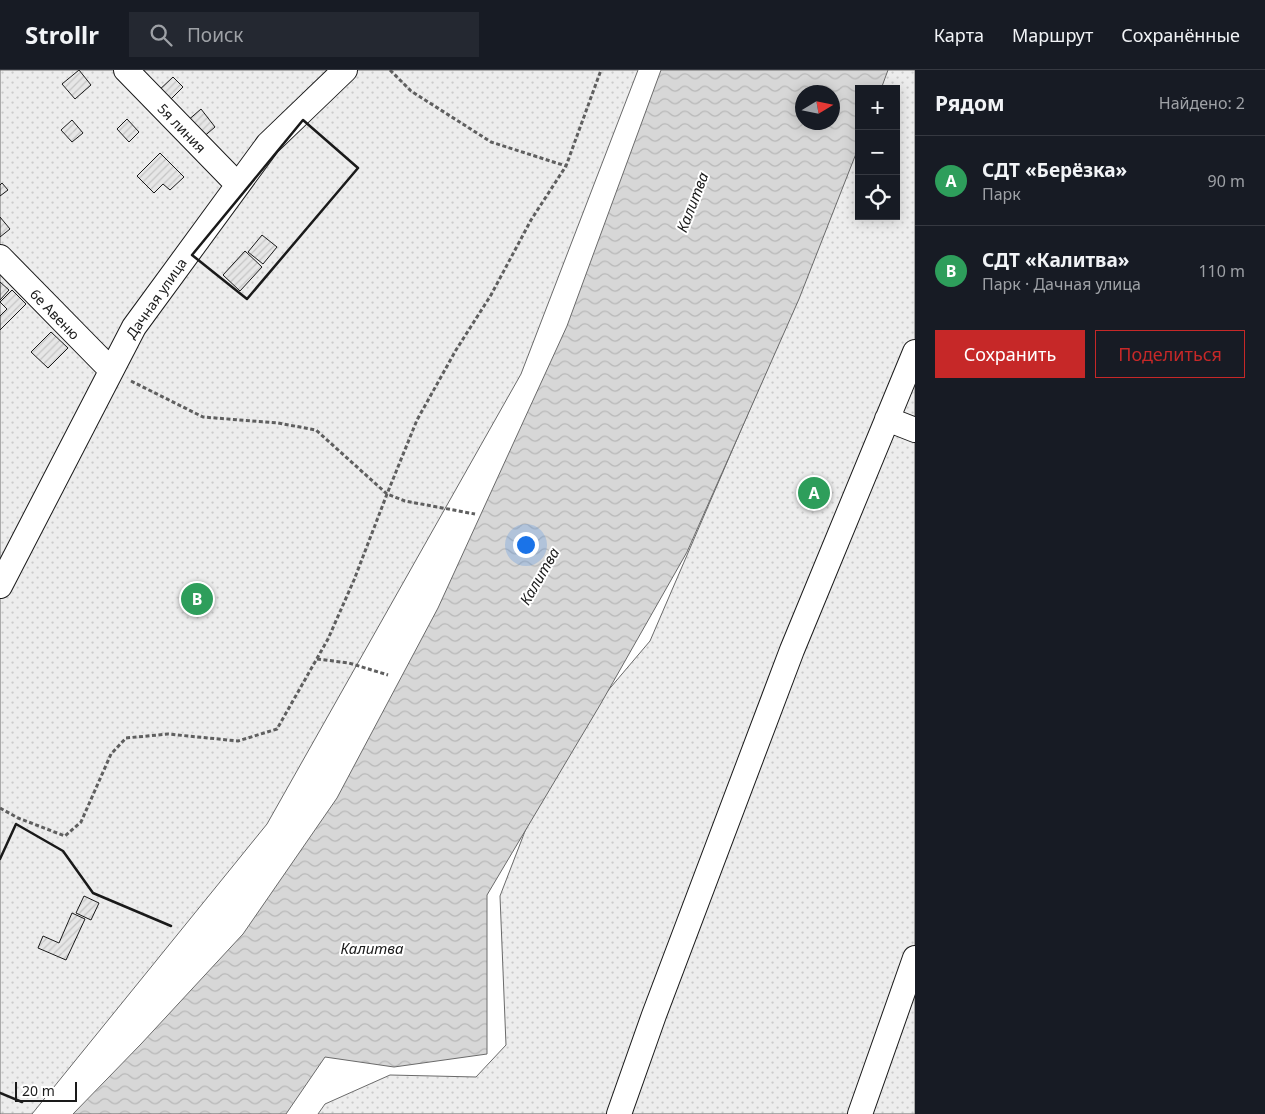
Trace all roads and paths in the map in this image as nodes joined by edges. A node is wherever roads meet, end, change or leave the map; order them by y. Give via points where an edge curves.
1 (126, 70) edge
2 (345, 70) edge
3 (390, 70) edge
4 (601, 70) edge
5 (566, 166) junction
6 (238, 185) junction
7 (0, 257) edge
8 (915, 352) edge
9 (111, 370) junction
10 (888, 419) junction
11 (915, 430) edge
12 (387, 494) junction
13 (475, 514) dead end
14 (3, 570) edge
15 (317, 659) junction
16 (388, 675) dead end
17 (0, 808) edge
18 (915, 958) edge
19 (619, 1114) edge
20 (860, 1114) edge

1 - 6 street, 5я линия
2 - 6 street, Дачная улица via 268,144
3 - 5 path via 411,91 492,142
4 - 5 path
5 - 12 path via 421,412
6 - 9 street, Дачная улица via 134,327
7 - 9 street, 6е Авеню
8 - 10 street
9 - 12 path via 203,417 278,423 316,430
9 - 14 street, Дачная улица
10 - 11 street
10 - 19 street via 792,650
12 - 13 path via 405,501
12 - 15 path via 354,580
15 - 16 path via 349,663
15 - 17 path via 277,730 238,740 168,734 126,738 111,754 81,822 65,836
18 - 20 street

